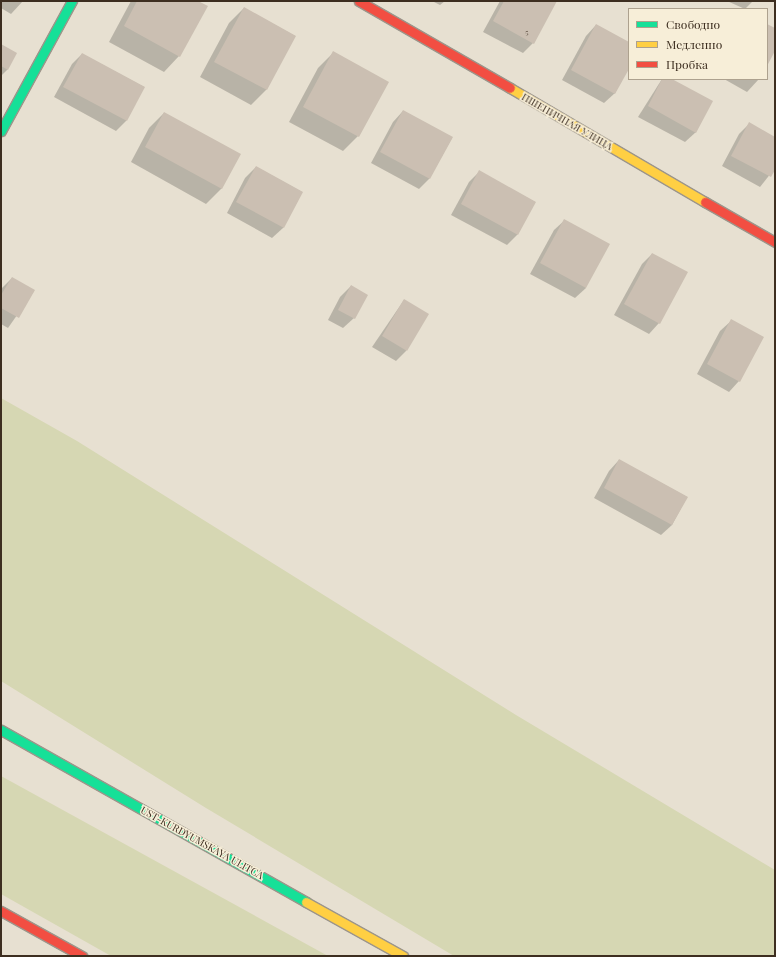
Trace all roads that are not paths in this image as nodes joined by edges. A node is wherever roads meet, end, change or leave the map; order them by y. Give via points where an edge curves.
1 (72, 1) edge
2 (359, 1) edge
3 (1, 131) edge
4 (775, 242) edge
5 (1, 730) edge
6 (1, 911) edge
7 (82, 956) edge
8 (403, 956) edge

1 - 3 street
2 - 4 street, ПШЕНИЧНАЯ УЛИЦА
5 - 8 street, UST-KURDYUMSKAYA ULITCA
6 - 7 street

